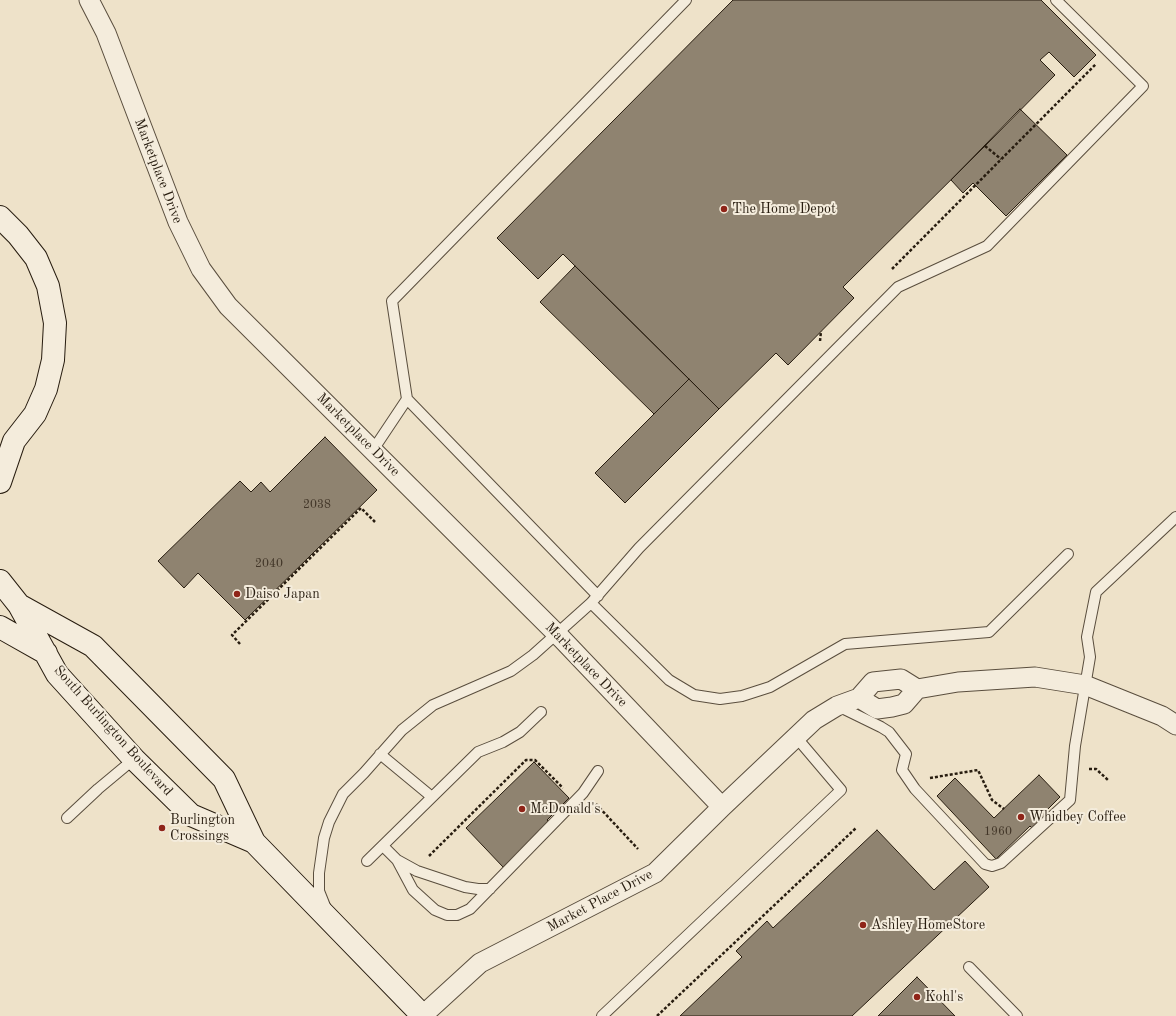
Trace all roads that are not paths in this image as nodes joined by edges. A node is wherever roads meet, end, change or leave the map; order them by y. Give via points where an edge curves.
1 (89, 0) edge
2 (686, 0) edge
3 (1056, 0) edge
4 (0, 217) edge
5 (406, 399) junction
6 (7, 442) edge
7 (373, 450) junction
8 (0, 482) edge
9 (1176, 517) edge
10 (1068, 554) dead end
11 (0, 581) edge
12 (595, 599) junction
13 (20, 605) junction
14 (0, 627) edge
15 (557, 634) junction
16 (46, 653) junction
17 (1085, 685) junction
18 (917, 689) junction
19 (859, 698) junction
20 (837, 706) junction
21 (541, 712) dead end
22 (1176, 725) edge
23 (796, 737) junction
24 (380, 754) junction
25 (134, 759) junction
26 (598, 771) dead end
27 (432, 797) junction
28 (722, 807) junction
29 (67, 818) dead end
30 (254, 842) junction
31 (383, 846) junction
32 (397, 860) junction
33 (367, 861) dead end
34 (490, 889) junction
35 (331, 920) junction
36 (969, 967) dead end
37 (422, 1016) edge
38 (602, 1016) edge
39 (1017, 1016) edge

1 - 7 street, Marketplace Drive via 106,33 178,222 201,269 228,306
2 - 5 lane via 392,301
3 - 12 lane via 1143,86 987,246 898,287 639,548
4 - 6 main road via 36,258 48,286 55,323 53,360 46,389 35,414
5 - 7 lane
5 - 12 lane via 583,582
6 - 8 main road
7 - 15 street, Marketplace Drive
9 - 17 lane via 1096,592 1087,637 1090,657
10 - 12 lane via 989,632 845,644 770,687 742,696 720,699 694,695 670,680
11 - 13 main road, South Burlington Boulevard
12 - 15 lane
13 - 16 main road, South Burlington Boulevard
13 - 30 main road, South Burlington Boulevard via 93,646 104,657 224,779
14 - 16 main road
15 - 24 lane via 511,672 433,705 402,730
15 - 28 street, Marketplace Drive
16 - 25 main road, South Burlington Boulevard via 57,674
17 - 18 street via 1035,677 958,682
17 - 20 lane via 1075,746 1070,800 1001,863 992,866 985,864 914,789 902,770 906,754 892,735
17 - 22 street via 1162,716
18 - 19 street, Market Place Drive via 901,679 873,682
18 - 19 street via 904,704 892,707 877,709
19 - 20 street, Market Place Drive
20 - 23 street, Market Place Drive via 814,720
21 - 27 lane via 520,732 478,752
23 - 28 street, Market Place Drive
23 - 38 lane via 840,790
24 - 27 lane
24 - 35 lane via 343,794 324,838 319,891
25 - 29 lane
25 - 30 main road, South Burlington Boulevard via 191,815
26 - 34 lane via 584,793
27 - 31 lane
28 - 37 street, Market Place Drive via 655,873 480,963
30 - 35 main road, South Burlington Boulevard
31 - 32 lane
31 - 33 lane
32 - 34 lane via 417,871 464,887
32 - 34 lane via 413,890 435,910 447,916 470,909
35 - 37 main road, South Burlington Boulevard
36 - 39 lane

